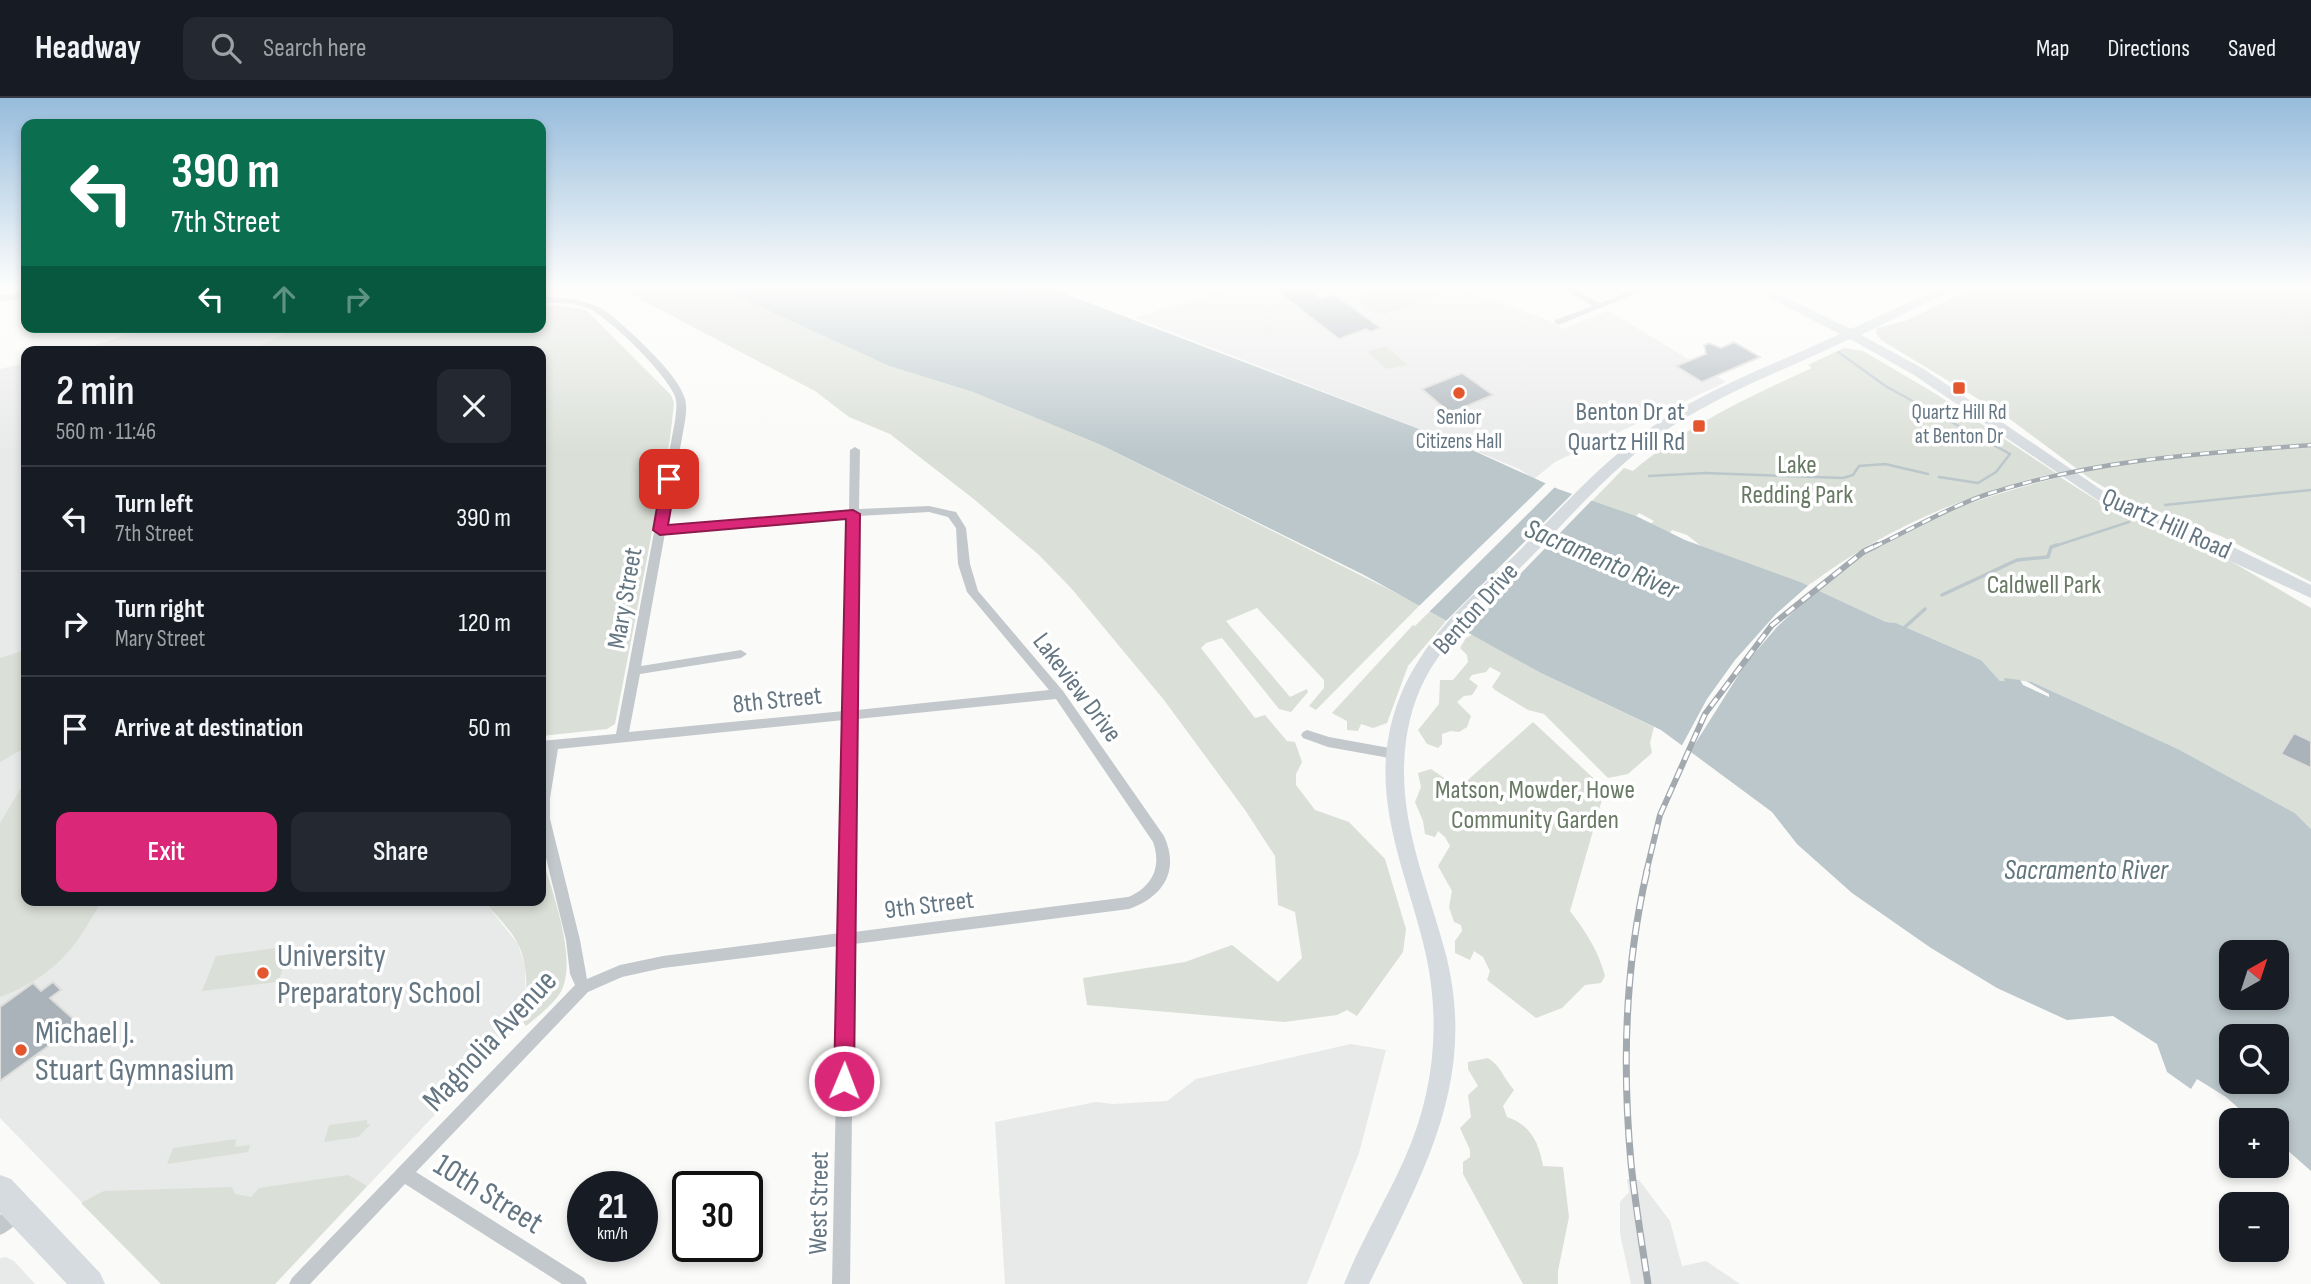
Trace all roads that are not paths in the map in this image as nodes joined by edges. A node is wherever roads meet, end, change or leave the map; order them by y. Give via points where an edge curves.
1 (635, 343) edge
2 (1830, 343) edge
3 (1866, 343) edge
4 (674, 385) joint
5 (855, 450) dead end
6 (853, 514) junction
7 (660, 530) junction
8 (2273, 574) junction
9 (2311, 592) edge
10 (2311, 600) edge
11 (741, 654) dead end
12 (634, 671) junction
13 (1059, 694) junction
14 (850, 715) junction
15 (1307, 735) dead end
16 (622, 738) junction
17 (546, 746) edge
18 (1395, 754) junction
19 (546, 831) edge
20 (1154, 887) joint
21 (846, 939) junction
22 (583, 987) junction
23 (404, 1174) junction
24 (6, 1209) edge
25 (89, 1284) edge
26 (298, 1284) edge
27 (578, 1284) edge
28 (841, 1284) edge
29 (1356, 1284) edge

1 - 4 street
2 - 18 street, Benton Drive via 1687,411 1600,477 1437,646 1408,697
3 - 8 street, Quartz Hill Road via 1954,394 2105,498
4 - 7 street, Mary Street via 681,408
5 - 6 street, West Street
6 - 7 street
6 - 13 street, Lakeview Drive via 929,509 951,514 961,528 964,564 973,592
6 - 14 street, West Street
7 - 12 street, Mary Street
8 - 9 street, Quartz Hill Road
8 - 10 street, Quartz Hill Road
11 - 12 street
12 - 16 street, Mary Street
13 - 14 street, 8th Street
13 - 20 street, Lakeview Drive via 1159,839 1165,868
14 - 16 street, 8th Street
14 - 21 street, West Street
15 - 18 street
16 - 17 street, 8th Street
18 - 29 street, Benton Drive via 1400,824 1436,956 1446,1032 1436,1108 1425,1145
19 - 22 street, Magnolia Avenue
20 - 21 street, 9th Street via 1142,898 1118,905
21 - 22 street, 9th Street via 652,964
21 - 28 street, West Street
22 - 23 street, Magnolia Avenue
23 - 26 street, Magnolia Avenue
23 - 27 street, 10th Street
24 - 25 highway

